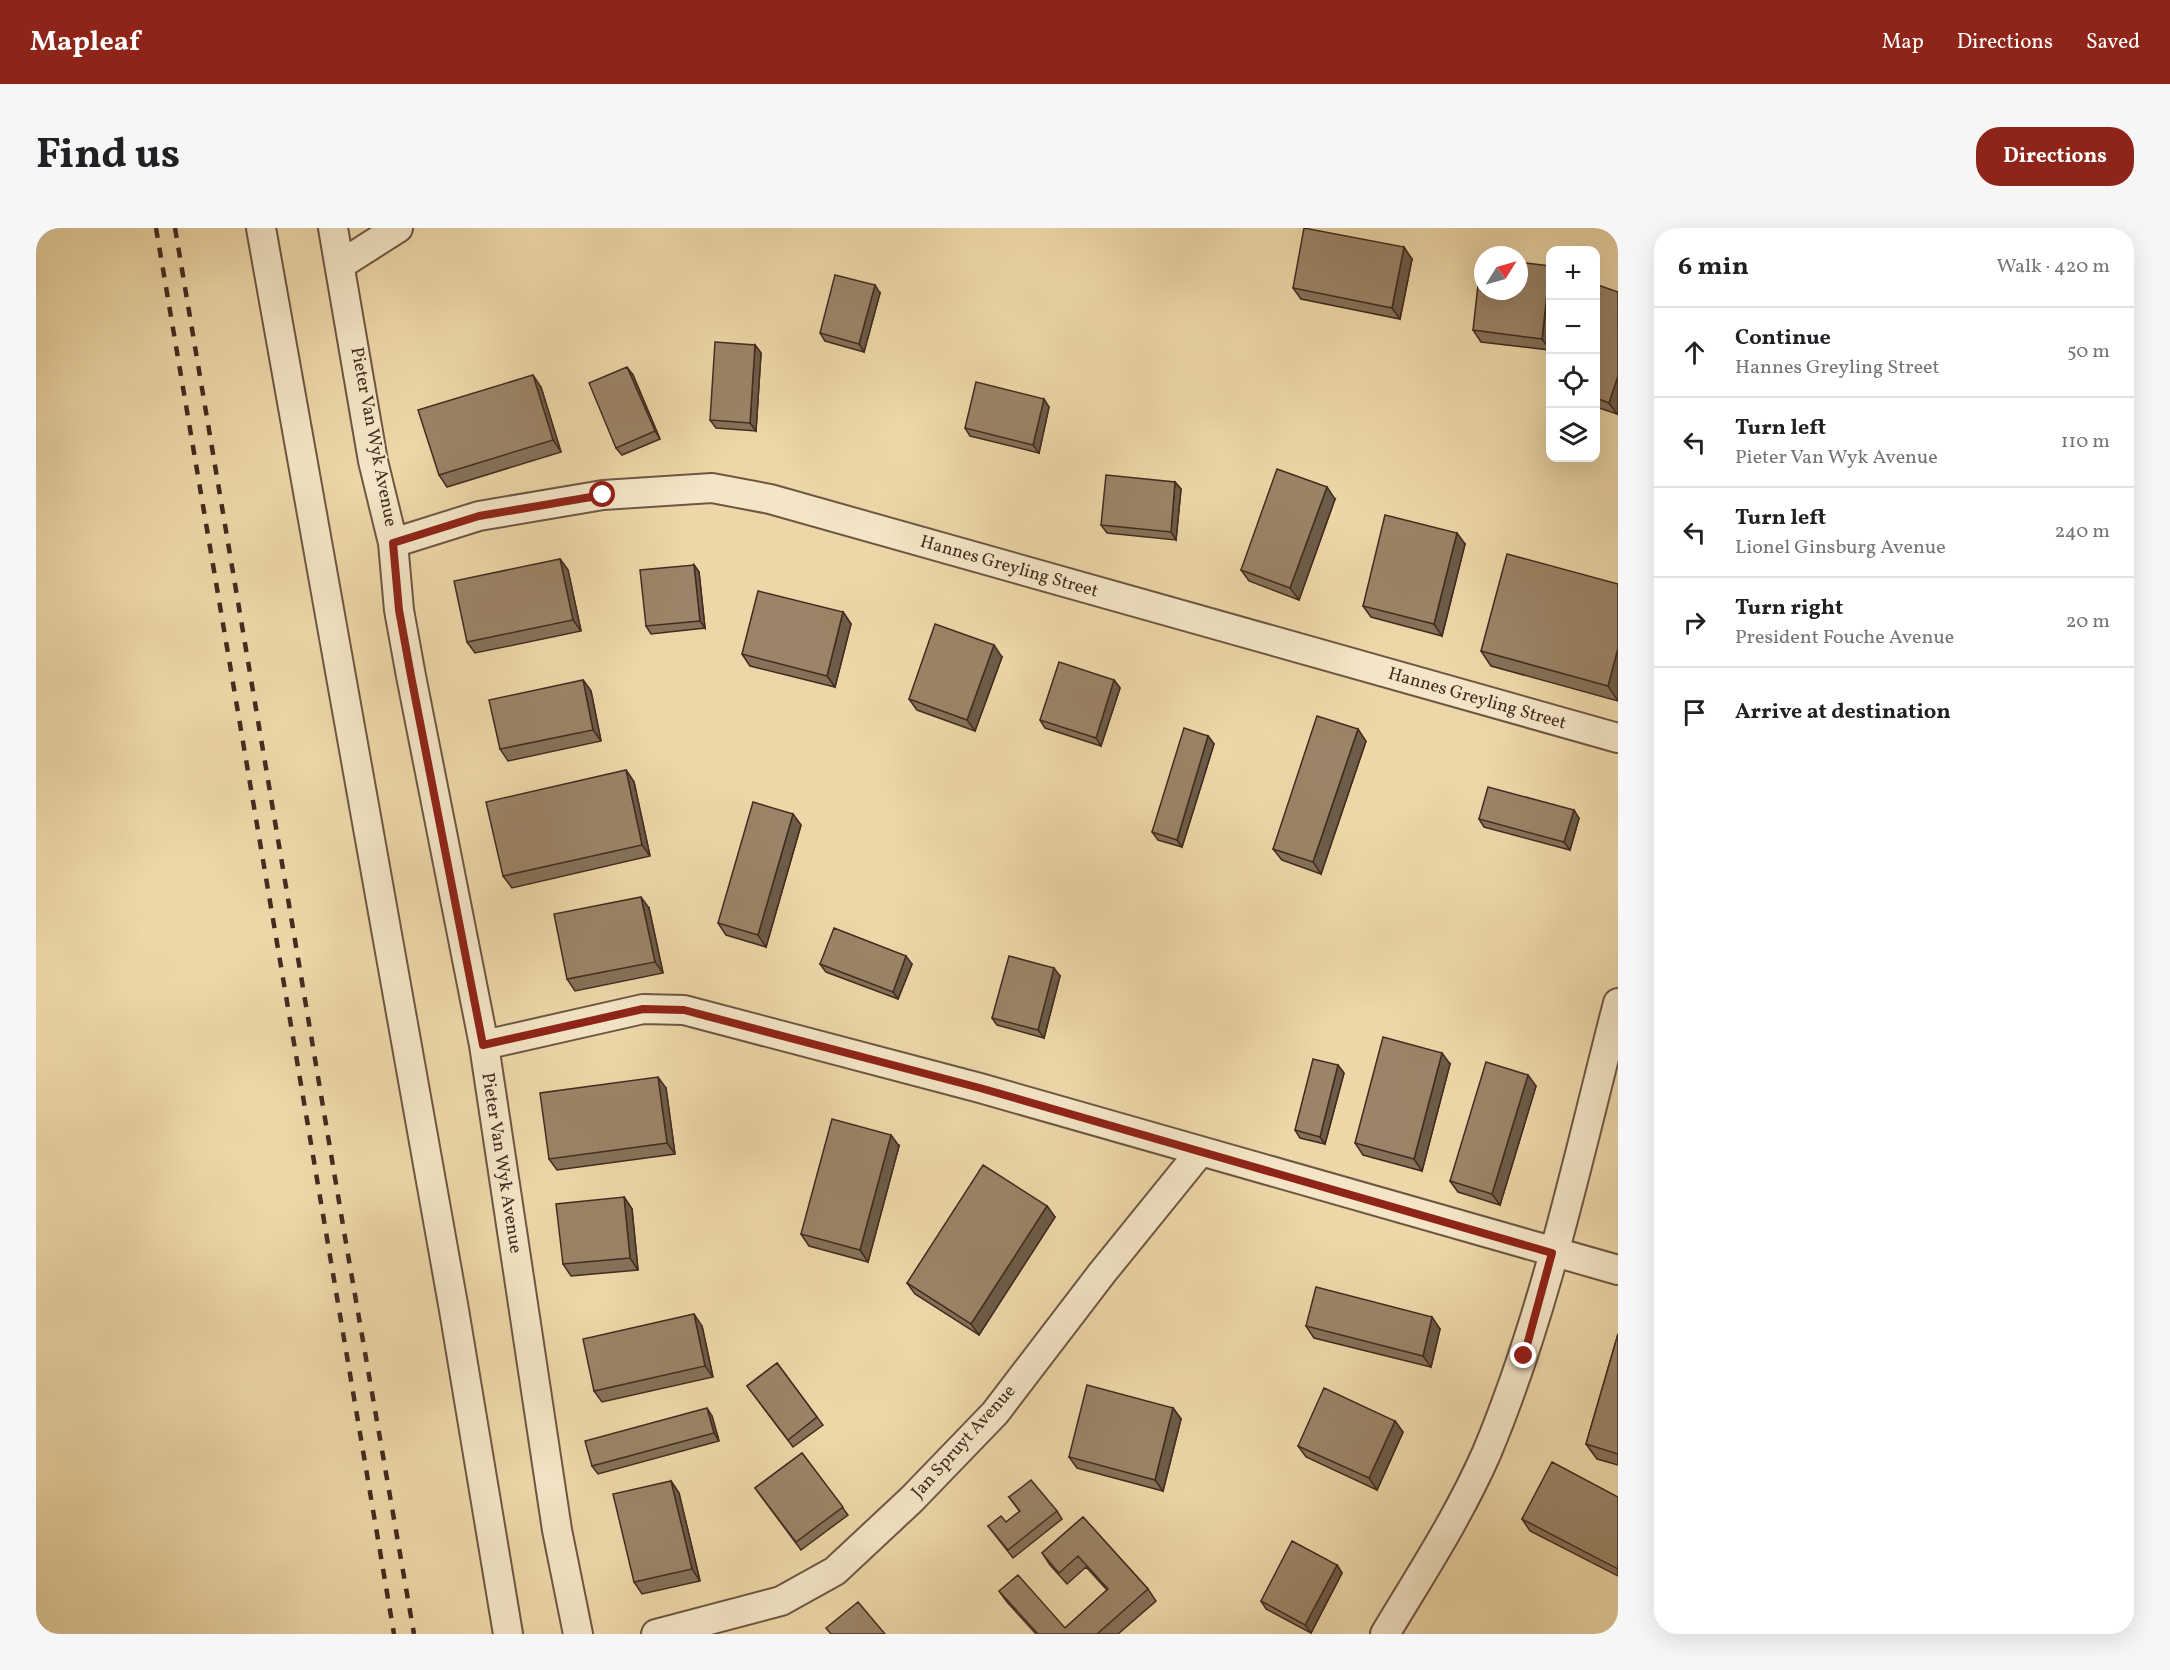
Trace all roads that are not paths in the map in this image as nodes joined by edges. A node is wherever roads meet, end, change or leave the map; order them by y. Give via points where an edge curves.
1 (261, 228) edge
2 (333, 228) edge
3 (398, 228) edge
4 (340, 265) junction
5 (393, 543) junction
6 (1618, 738) edge
7 (1618, 1003) edge
8 (483, 1045) junction
9 (1200, 1152) junction
10 (1552, 1253) junction
11 (1618, 1270) edge
12 (508, 1634) edge
13 (578, 1634) edge
14 (656, 1634) edge
15 (1385, 1634) edge

1 - 12 street via 448,1275
2 - 4 street, Pieter Van Wyk Avenue
3 - 4 street
4 - 5 street, Pieter Van Wyk Avenue via 374,461
5 - 6 street, Hannes Greyling Street via 479,516 603,495 712,488 781,503
5 - 8 street, Pieter Van Wyk Avenue via 399,610
7 - 10 street
8 - 9 street via 643,1009 684,1010 980,1088
8 - 13 street, Pieter Van Wyk Avenue via 557,1530
9 - 10 street
9 - 14 street, Jan Spruyt Avenue via 994,1413 912,1499 835,1571 782,1601
10 - 11 street
10 - 15 street via 1524,1356 1486,1453 1452,1523

